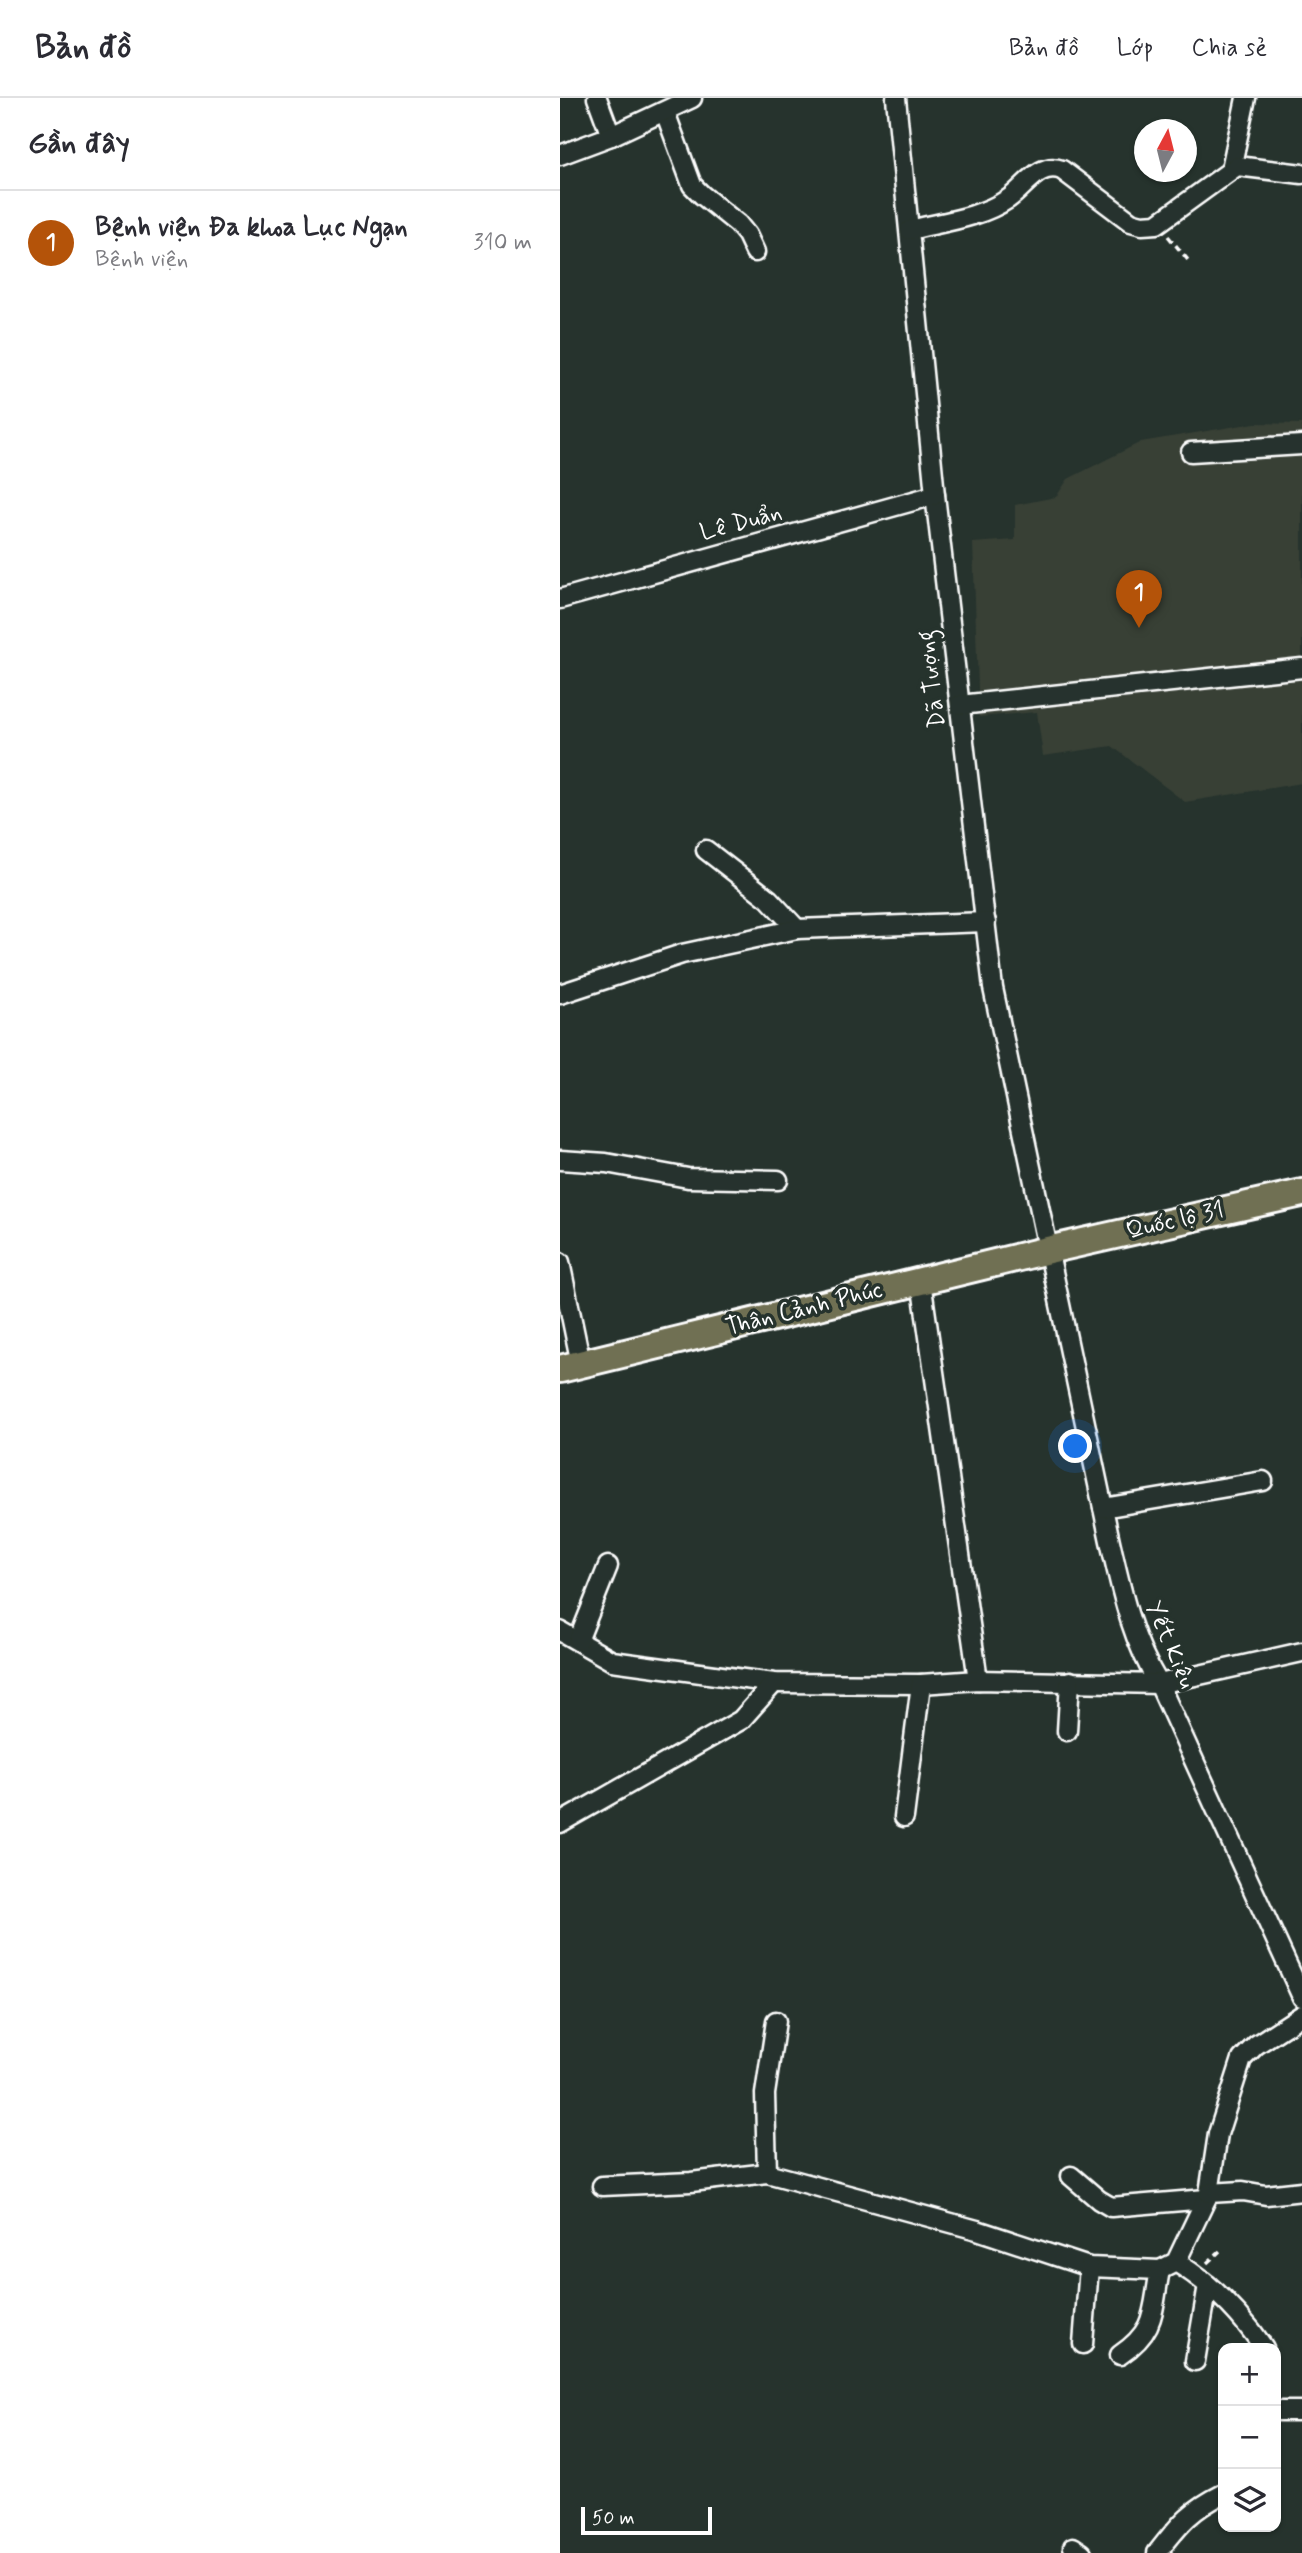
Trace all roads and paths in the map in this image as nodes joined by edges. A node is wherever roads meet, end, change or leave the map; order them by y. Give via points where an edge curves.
1 (597, 98) edge
2 (692, 98) edge
3 (896, 98) edge
4 (1245, 98) edge
5 (665, 112) junction
6 (611, 136) junction
7 (560, 155) edge
8 (1231, 169) junction
9 (1302, 174) edge
10 (1157, 224) junction
11 (910, 230) junction
12 (755, 252) dead end
13 (1188, 260) dead end
14 (1302, 445) edge
15 (1191, 452) dead end
16 (935, 495) junction
17 (560, 599) edge
18 (1302, 668) edge
19 (960, 705) junction
20 (706, 850) dead end
21 (986, 922) junction
22 (797, 929) junction
23 (560, 994) edge
24 (560, 1160) edge
25 (778, 1180) dead end
26 (1302, 1193) edge
27 (1048, 1250) junction
28 (560, 1262) edge
29 (921, 1281) junction
30 (571, 1366) edge
31 (1263, 1481) dead end
32 (1103, 1508) junction
33 (608, 1566) dead end
34 (560, 1631) edge
35 (578, 1641) junction
36 (1302, 1652) edge
37 (978, 1681) junction
38 (1070, 1681) junction
39 (774, 1684) junction
40 (921, 1684) junction
41 (1159, 1684) junction
42 (1067, 1731) dead end
43 (904, 1817) dead end
44 (560, 1822) edge
45 (1302, 1997) edge
46 (1302, 2015) edge
47 (776, 2021) dead end
48 (767, 2173) junction
49 (1072, 2176) dead end
50 (602, 2186) dead end
51 (1302, 2190) edge
52 (1207, 2196) junction
53 (1168, 2266) junction
54 (1089, 2267) junction
55 (1208, 2285) junction
56 (1261, 2343) edge
57 (1083, 2344) dead end
58 (1120, 2356) dead end
59 (1195, 2361) dead end
60 (1281, 2411) edge
61 (1302, 2411) edge
62 (1218, 2496) edge
63 (1157, 2553) edge

1 - 6 street
2 - 5 street
3 - 11 street, Dã Tượng
4 - 8 street
5 - 6 street
5 - 12 street via 692,185 738,223
6 - 7 street
8 - 9 street via 1243,166
8 - 10 street
10 - 11 street via 1131,222 1062,170 1051,167 987,210
10 - 13 path
11 - 16 street, Dã Tượng
14 - 15 street
16 - 17 street, Lê Duẩn
16 - 19 street, Dã Tượng
18 - 19 street
19 - 21 street, Dã Tượng
20 - 22 street via 769,899
21 - 22 street
21 - 27 street, Dã Tượng via 993,988
22 - 23 street via 682,954
24 - 25 street via 688,1178
26 - 27 highway, Quốc lộ 31
27 - 29 highway, Thân Cảnh Phúc
27 - 32 street, Yết Kiêu
28 - 30 street
29 - 30 highway, Thân Cảnh Phúc
29 - 37 street
31 - 32 street
32 - 41 street, Yết Kiêu via 1129,1623
33 - 35 street
34 - 35 street
35 - 39 street via 612,1661
36 - 41 street
37 - 38 street
37 - 40 street
38 - 41 street
38 - 42 street
39 - 40 street
39 - 44 street via 741,1720
40 - 43 street
41 - 45 street, Yết Kiêu
46 - 52 street via 1242,2059 1218,2134
47 - 48 street via 765,2094
48 - 50 street
48 - 54 street via 976,2230
49 - 52 street via 1111,2207
51 - 52 street
52 - 53 street
53 - 54 street
53 - 55 street
53 - 58 street via 1149,2328
54 - 57 street
55 - 56 street via 1245,2319
55 - 59 street
60 - 61 street
62 - 63 street via 1184,2518

